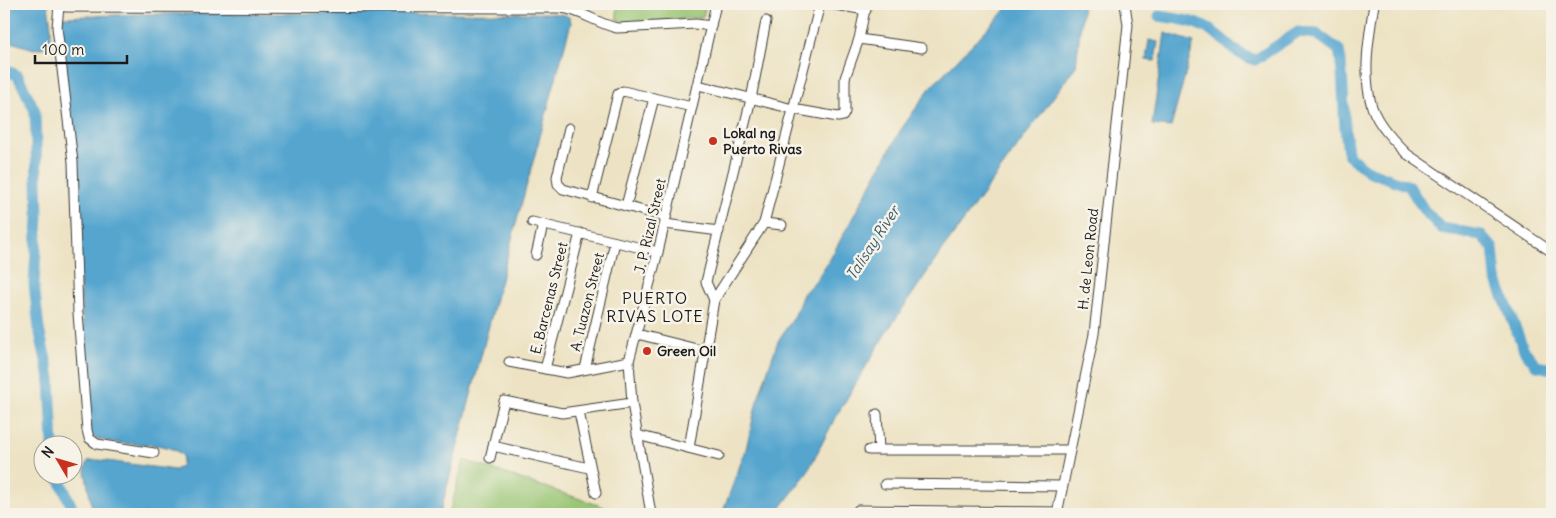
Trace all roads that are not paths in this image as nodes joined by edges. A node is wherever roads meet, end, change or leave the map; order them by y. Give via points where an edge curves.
1 (716, 4) edge
2 (820, 4) edge
3 (829, 4) edge
4 (1125, 4) edge
5 (1374, 4) edge
6 (58, 5) edge
7 (866, 7) edge
8 (766, 21) dead end
9 (711, 26) junction
10 (859, 39) junction
11 (922, 48) dead end
12 (698, 85) junction
13 (654, 98) junction
14 (751, 98) junction
15 (692, 107) junction
16 (793, 109) junction
17 (569, 128) dead end
18 (592, 198) junction
19 (626, 206) junction
20 (665, 221) junction
21 (532, 222) dead end
22 (764, 223) junction
23 (543, 225) junction
24 (782, 225) dead end
25 (719, 231) junction
26 (580, 233) junction
27 (615, 242) junction
28 (658, 252) junction
29 (1552, 252) edge
30 (536, 256) dead end
31 (714, 300) junction
32 (638, 334) junction
33 (705, 351) junction
34 (630, 361) junction
35 (509, 362) dead end
36 (545, 369) junction
37 (585, 369) junction
38 (632, 403) junction
39 (579, 412) junction
40 (877, 414) dead end
41 (637, 435) junction
42 (493, 446) junction
43 (689, 448) junction
44 (869, 450) dead end
45 (879, 450) junction
46 (1070, 450) junction
47 (154, 453) dead end
48 (719, 456) dead end
49 (490, 458) dead end
50 (589, 468) junction
51 (885, 484) dead end
52 (1063, 486) junction
53 (596, 493) dead end
54 (1057, 513) edge
55 (651, 514) edge
56 (855, 514) edge

1 - 9 street, J. P. Rizal Street
2 - 16 street
3 - 7 street
4 - 46 street, H. de Leon Road via 1128,25 1094,334
5 - 29 street via 1368,81 1372,109 1387,133 1406,154
6 - 9 street via 560,8 575,9 617,28
6 - 47 street via 57,27 73,162 78,313 89,438 97,444
7 - 10 street
8 - 14 street
9 - 12 street, J. P. Rizal Street
10 - 11 street
10 - 16 street via 845,78 844,114 838,117
12 - 14 street
12 - 15 street, J. P. Rizal Street
13 - 15 street
13 - 18 street via 623,91 618,94
13 - 19 street
14 - 16 street
14 - 25 street
15 - 20 street, J. P. Rizal Street
16 - 22 street
17 - 18 street via 558,184 563,189
18 - 19 street
19 - 20 street
20 - 25 street
20 - 28 street, J. P. Rizal Street
21 - 23 street
22 - 24 street
22 - 31 street
23 - 26 street
23 - 30 street
25 - 31 street via 706,282
26 - 27 street
26 - 36 street, E. Barcenas Street
27 - 28 street
27 - 37 street, A. Tuazon Street
28 - 32 street, J. P. Rizal Street
31 - 33 street
32 - 33 street
32 - 34 street, J. P. Rizal Street
33 - 43 street
34 - 37 street
34 - 38 street, J. P. Rizal Street
35 - 36 street
36 - 37 street via 567,373
38 - 39 street
38 - 41 street, J. P. Rizal Street
39 - 42 street via 543,410 504,401
39 - 50 street
40 - 45 street
41 - 43 street
41 - 55 street, J. P. Rizal Street
42 - 49 street
42 - 50 street
43 - 48 street
44 - 45 street
45 - 46 street
46 - 52 street, H. de Leon Road
50 - 53 street
51 - 52 street
52 - 54 street, H. de Leon Road
54 - 56 street via 858,510

